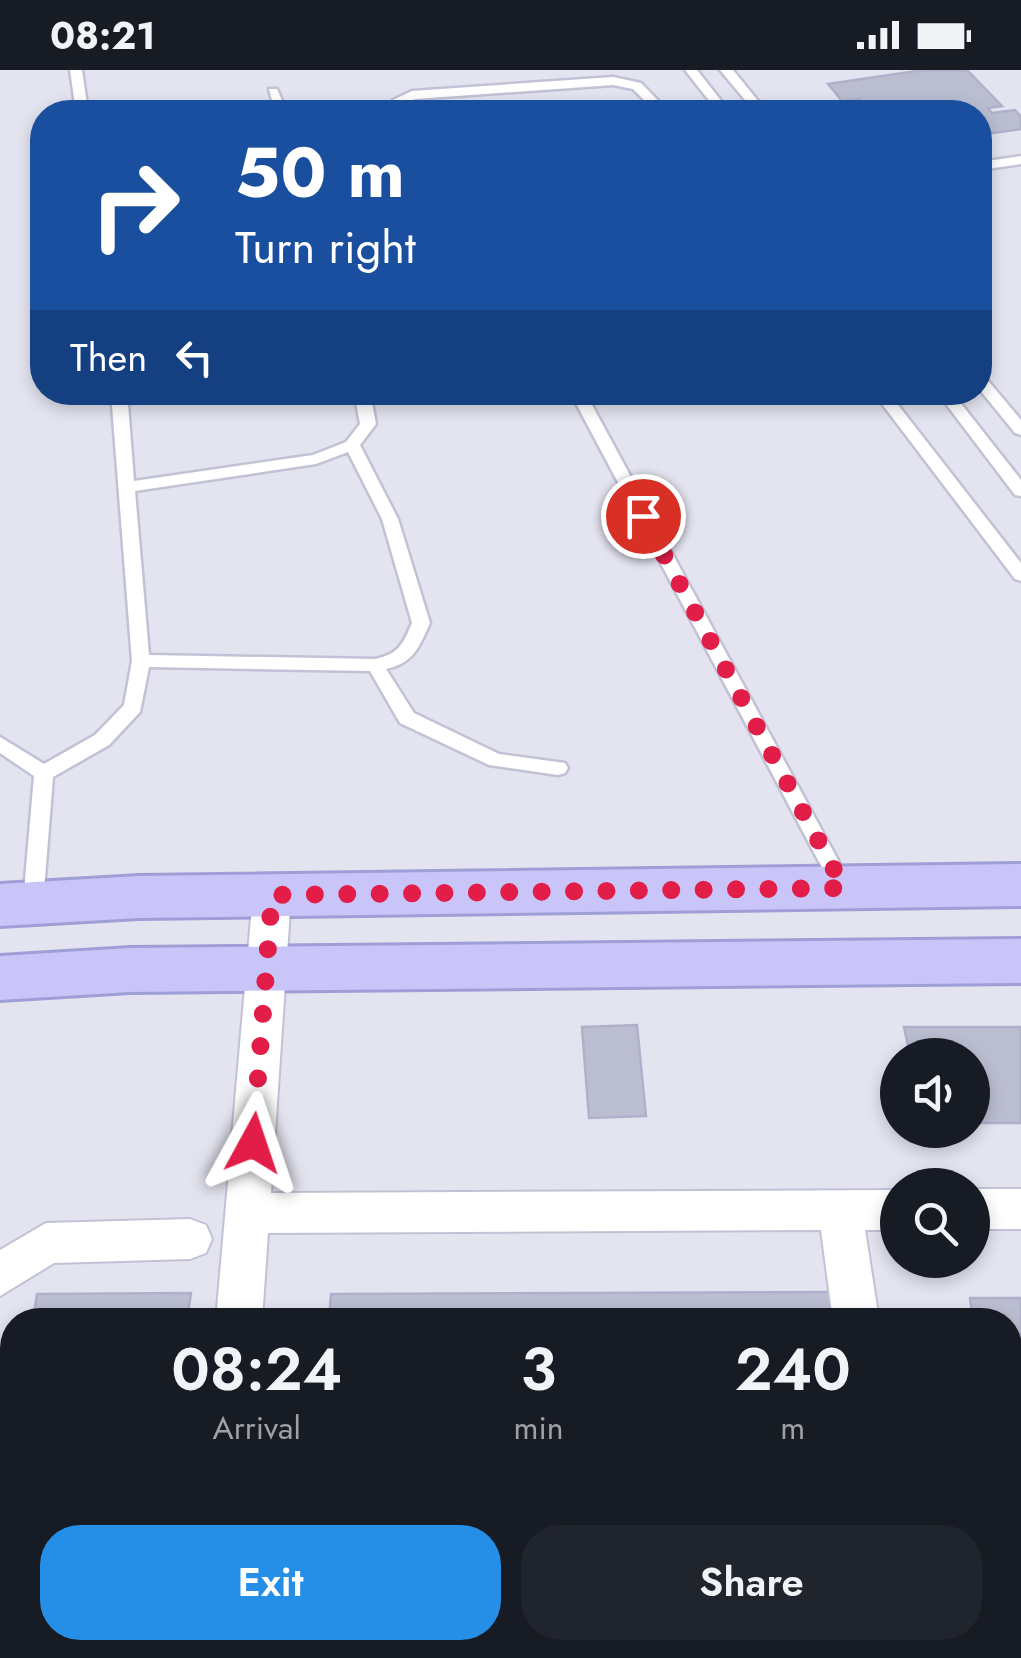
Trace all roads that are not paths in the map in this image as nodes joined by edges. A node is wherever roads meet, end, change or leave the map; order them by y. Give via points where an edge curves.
1 (76, 70) edge
2 (691, 70) edge
3 (726, 70) edge
4 (273, 92) dead end
5 (80, 100) edge
6 (276, 100) edge
7 (404, 100) edge
8 (651, 100) edge
9 (715, 100) edge
10 (751, 100) edge
11 (1021, 160) edge
12 (992, 164) edge
13 (992, 395) edge
14 (120, 405) edge
15 (364, 405) edge
16 (584, 405) edge
17 (890, 405) edge
18 (954, 405) edge
19 (1021, 430) edge
20 (352, 445) junction
21 (1021, 462) edge
22 (1001, 465) junction
23 (128, 487) junction
24 (1021, 491) edge
25 (1021, 576) edge
26 (141, 661) junction
27 (375, 665) junction
28 (0, 744) edge
29 (558, 768) dead end
30 (44, 773) junction
31 (1017, 880) edge
32 (844, 888) junction
33 (272, 895) junction
34 (16, 904) edge
35 (1021, 961) edge
36 (267, 968) junction
37 (0, 978) edge
38 (990, 1209) edge
39 (1021, 1209) edge
40 (840, 1210) junction
41 (880, 1210) edge
42 (247, 1213) junction
43 (190, 1238) dead end
44 (0, 1275) edge
45 (239, 1308) edge
46 (854, 1308) edge

1 - 5 lane
2 - 9 lane
3 - 10 lane
4 - 6 lane
7 - 8 lane via 613,81 637,86
11 - 12 lane
13 - 19 lane
14 - 23 lane
15 - 20 lane via 368,424
16 - 32 lane
17 - 25 lane
18 - 22 lane
20 - 23 lane via 288,465
20 - 27 lane via 390,519 420,623 409,650
21 - 22 lane
22 - 24 lane
23 - 26 lane
26 - 27 lane
26 - 30 lane via 133,708 102,740
27 - 29 lane via 407,718 496,760
28 - 30 lane
30 - 34 lane
31 - 32 main road
32 - 33 main road
33 - 34 main road
33 - 36 street
35 - 36 main road
36 - 37 main road
36 - 42 street
38 - 39 street
40 - 41 street
40 - 42 street
40 - 46 street
42 - 45 street
43 - 44 street via 46,1243

